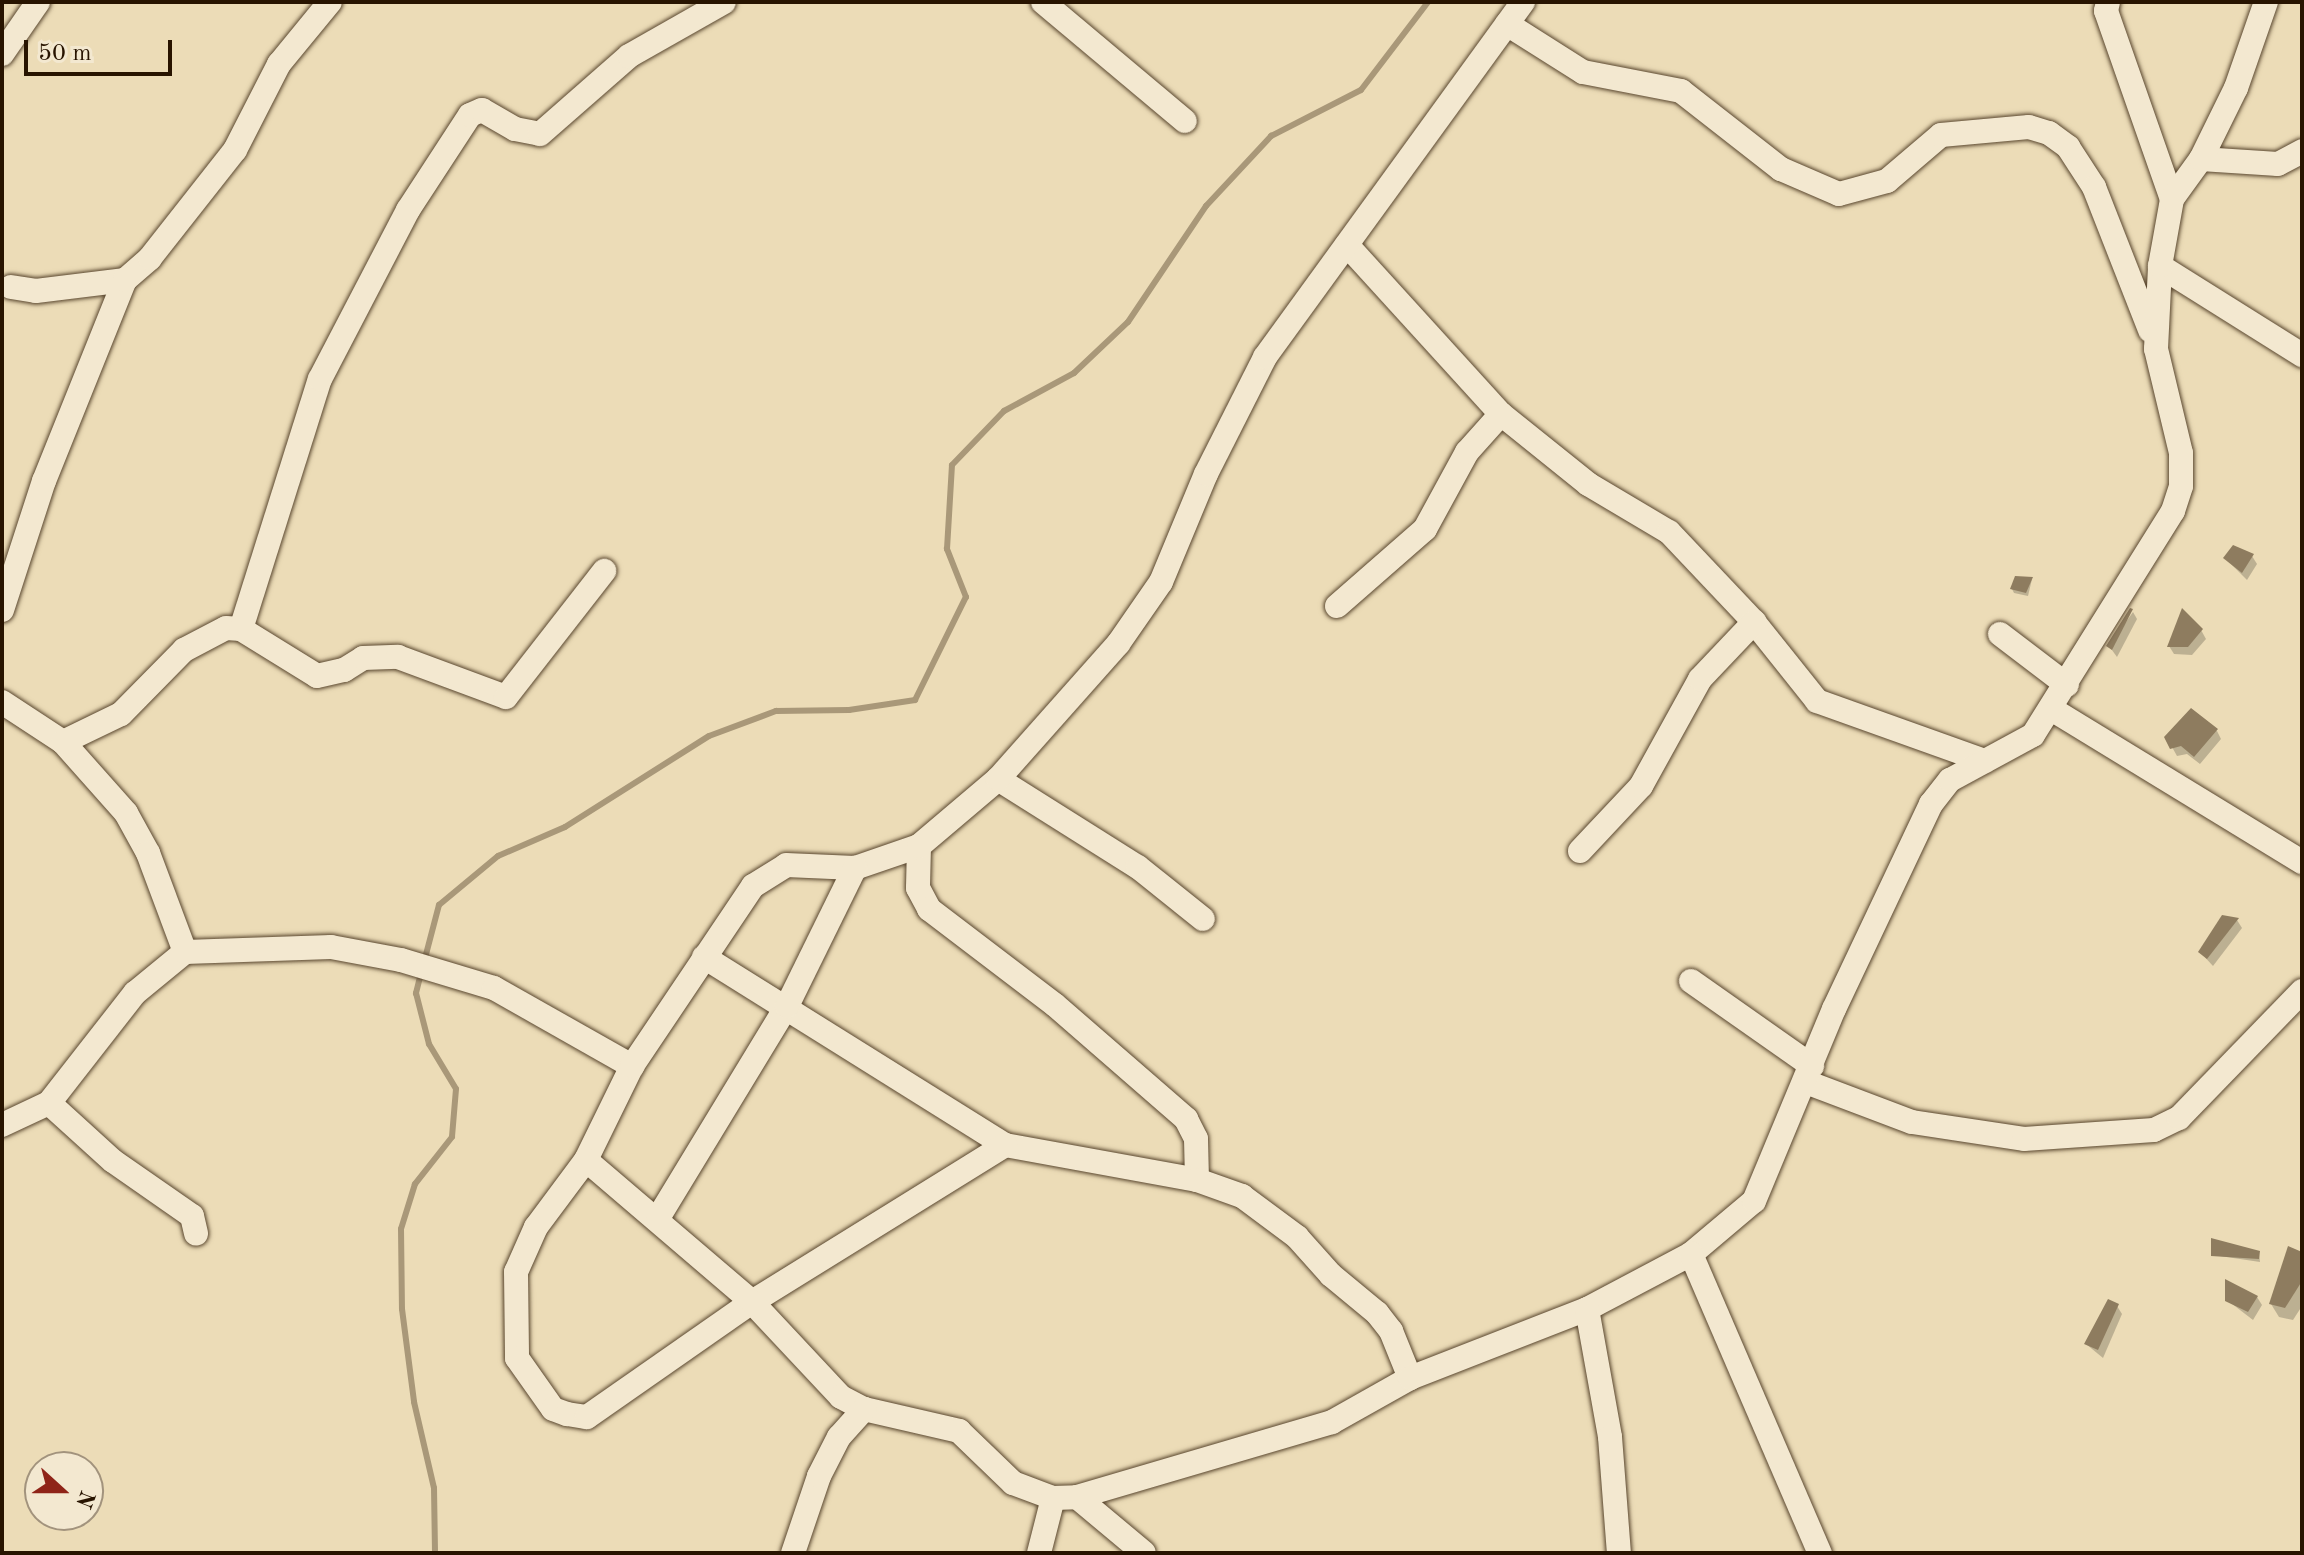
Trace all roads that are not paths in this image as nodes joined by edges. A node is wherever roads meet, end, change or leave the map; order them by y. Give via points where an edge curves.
1 (38, 2) edge
2 (330, 2) edge
3 (724, 2) edge
4 (1043, 2) edge
5 (1523, 2) edge
6 (2108, 2) edge
7 (2266, 2) edge
8 (1507, 24) junction
9 (2, 54) edge
10 (1185, 121) dead end
11 (2302, 151) edge
12 (2201, 159) junction
13 (2172, 199) junction
14 (1347, 245) junction
15 (2160, 266) junction
16 (125, 280) junction
17 (11, 287) dead end
18 (2156, 349) junction
19 (2299, 351) edge
20 (1501, 414) junction
21 (604, 571) dead end
22 (1337, 606) dead end
23 (2, 610) edge
24 (1754, 622) junction
25 (241, 629) junction
26 (2000, 634) dead end
27 (2067, 685) junction
28 (2, 702) edge
29 (2053, 710) junction
30 (63, 742) junction
31 (1985, 761) junction
32 (998, 779) junction
33 (919, 846) junction
34 (1580, 851) dead end
35 (2302, 862) edge
36 (855, 868) junction
37 (1203, 919) dead end
38 (185, 952) junction
39 (704, 957) junction
40 (1691, 981) dead end
41 (2302, 991) edge
42 (787, 1006) junction
43 (632, 1066) junction
44 (1809, 1074) junction
45 (49, 1103) junction
46 (2, 1125) edge
47 (1005, 1145) junction
48 (586, 1160) junction
49 (1197, 1180) junction
50 (658, 1218) junction
51 (196, 1234) dead end
52 (1691, 1254) junction
53 (752, 1302) junction
54 (1587, 1309) junction
55 (1410, 1378) junction
56 (864, 1409) junction
57 (1065, 1498) junction
58 (793, 1553) edge
59 (1039, 1553) edge
60 (1144, 1553) edge
61 (1619, 1553) edge
62 (1820, 1553) edge

1 - 9 street
2 - 16 street via 279,64 235,150 150,258
3 - 25 street via 629,56 540,134 515,129 482,110 470,115 408,210 320,379
4 - 10 street
5 - 8 street
6 - 13 street via 2106,11
7 - 12 street via 2236,88
8 - 14 street
8 - 18 street via 1583,72 1681,91 1781,169 1839,194 1887,181 1941,135 2029,127 2049,133 2068,147 2094,187
11 - 12 street via 2278,164
12 - 13 street
13 - 15 street
14 - 20 street
14 - 32 street via 1265,357 1206,474 1161,582 1118,644
15 - 18 street
15 - 19 street
16 - 17 street via 36,291
16 - 23 street via 44,481
18 - 27 street via 2181,453 2181,486 2173,511
20 - 22 street via 1467,452 1425,529
20 - 24 street via 1588,484 1669,532
21 - 25 street via 506,697 398,657 363,658 344,670 317,676
24 - 31 street via 1824,705
24 - 34 street via 1700,679 1641,786
25 - 30 street via 226,628 184,650 121,714
26 - 27 street
27 - 29 street
28 - 30 street
29 - 31 street via 2033,735
29 - 35 street
30 - 38 street via 126,813 148,853
31 - 44 street via 1950,780 1931,804
32 - 33 street
32 - 37 street via 1138,867
33 - 36 street
33 - 49 street via 918,888 929,909 1055,1005 1186,1119 1196,1139
36 - 39 street via 786,865 772,870 753,886
36 - 42 street
38 - 43 street via 331,947 401,960 494,988
38 - 45 street via 135,993
39 - 42 street
39 - 43 street
40 - 44 street
41 - 44 street via 2179,1118 2154,1130 2024,1139 1912,1122
42 - 47 street
42 - 50 street
43 - 48 street
44 - 52 street via 1754,1201
45 - 46 street
45 - 51 street via 113,1161 192,1216
47 - 49 street
47 - 53 street
48 - 50 street
48 - 53 street via 536,1227 516,1272 517,1358 553,1409 587,1417
49 - 55 street via 1242,1196 1297,1237 1391,1331
50 - 53 street
52 - 54 street
52 - 62 street
53 - 56 street via 831,1388
54 - 55 street
54 - 61 street via 1610,1437
55 - 57 street via 1332,1422
56 - 57 street via 959,1431 1013,1483
56 - 58 street via 839,1437 819,1476
57 - 59 street
57 - 60 street

